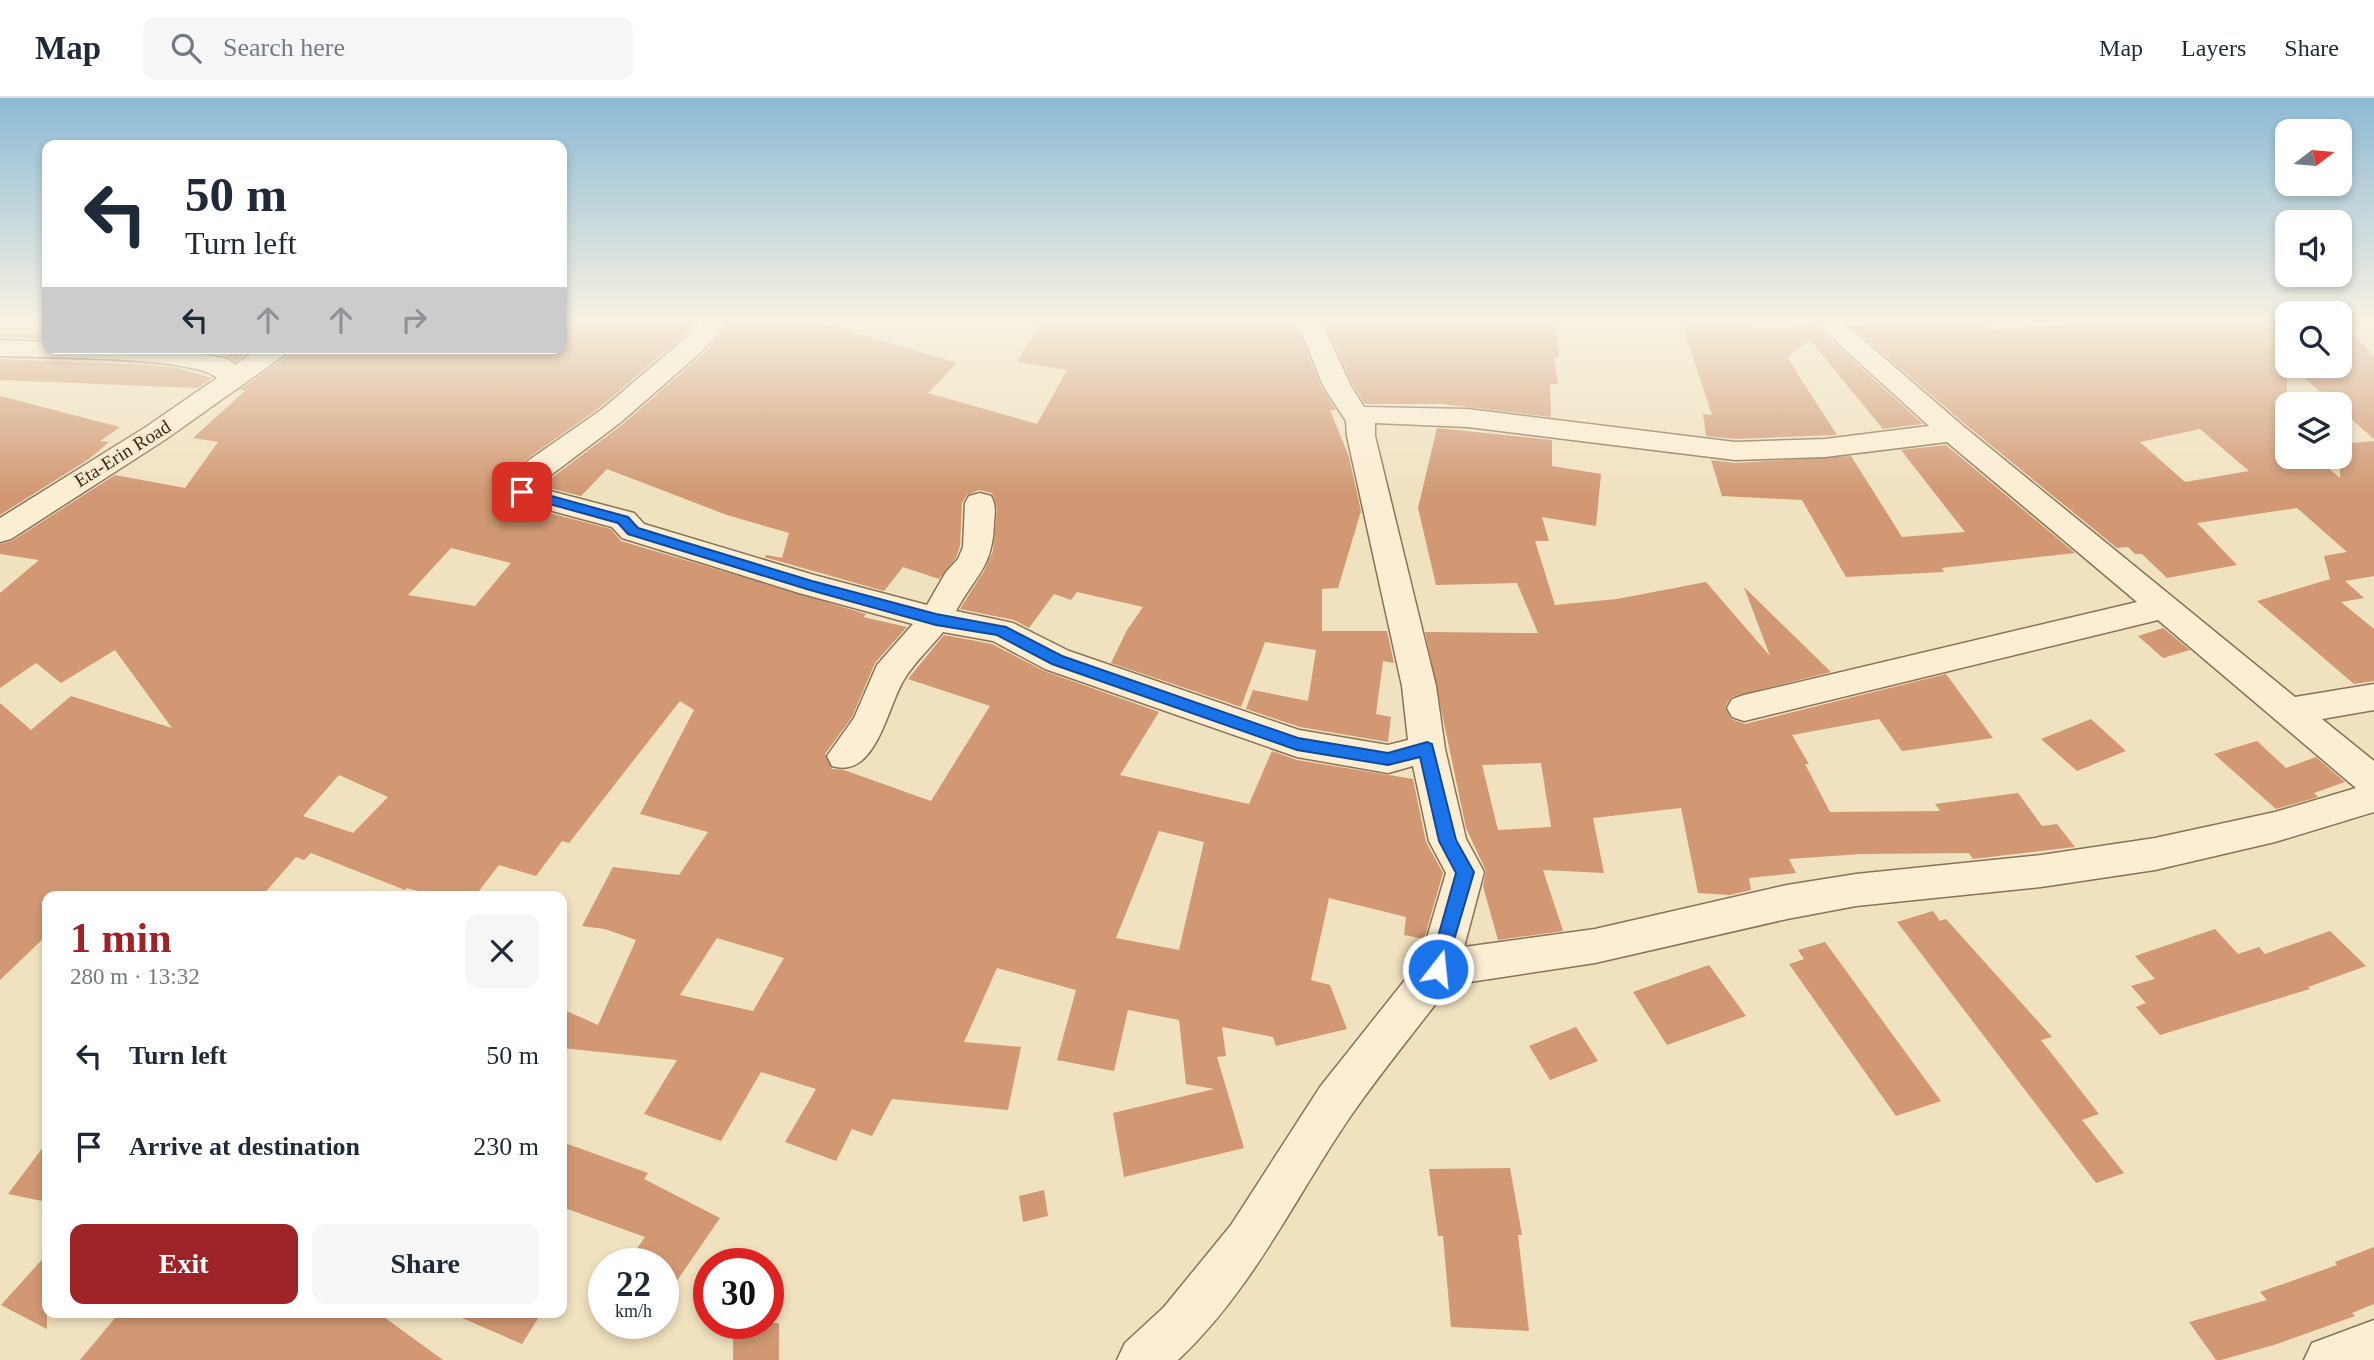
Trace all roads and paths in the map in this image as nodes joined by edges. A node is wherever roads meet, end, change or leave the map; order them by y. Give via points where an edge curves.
1 (232, 377) edge
2 (237, 377) edge
3 (656, 377) edge
4 (1333, 377) edge
5 (1890, 377) edge
6 (234, 379) junction
7 (1360, 421) junction
8 (1953, 432) junction
9 (980, 503) dead end
10 (0, 532) edge
11 (2166, 607) junction
12 (936, 619) junction
13 (2374, 696) edge
14 (1744, 708) dead end
15 (2290, 711) junction
16 (1427, 749) junction
17 (845, 756) dead end
18 (2374, 782) edge
19 (2374, 797) edge
20 (1438, 969) junction
21 (2374, 1344) edge
22 (1142, 1360) edge
23 (2329, 1360) edge

1 - 6 street
2 - 6 street, Eta-Erin Road
3 - 12 street via 611,416 532,472 514,491 623,520 633,531 810,585
4 - 7 street
5 - 8 street
6 - 10 street, Eta-Erin Road
7 - 8 street via 1369,414 1468,418 1735,451 1825,448
7 - 16 street via 1419,686
8 - 11 street
9 - 12 street via 978,547 972,563
11 - 14 street
11 - 15 street
12 - 16 street via 1001,631 1057,660 1297,744 1388,759
12 - 17 street via 889,674 869,724
13 - 15 street
15 - 18 street
16 - 20 street via 1448,841 1465,872
19 - 20 street via 2276,827 2155,854 1856,890 1595,946
20 - 22 street via 1335,1102 1247,1241 1181,1324
21 - 23 street

